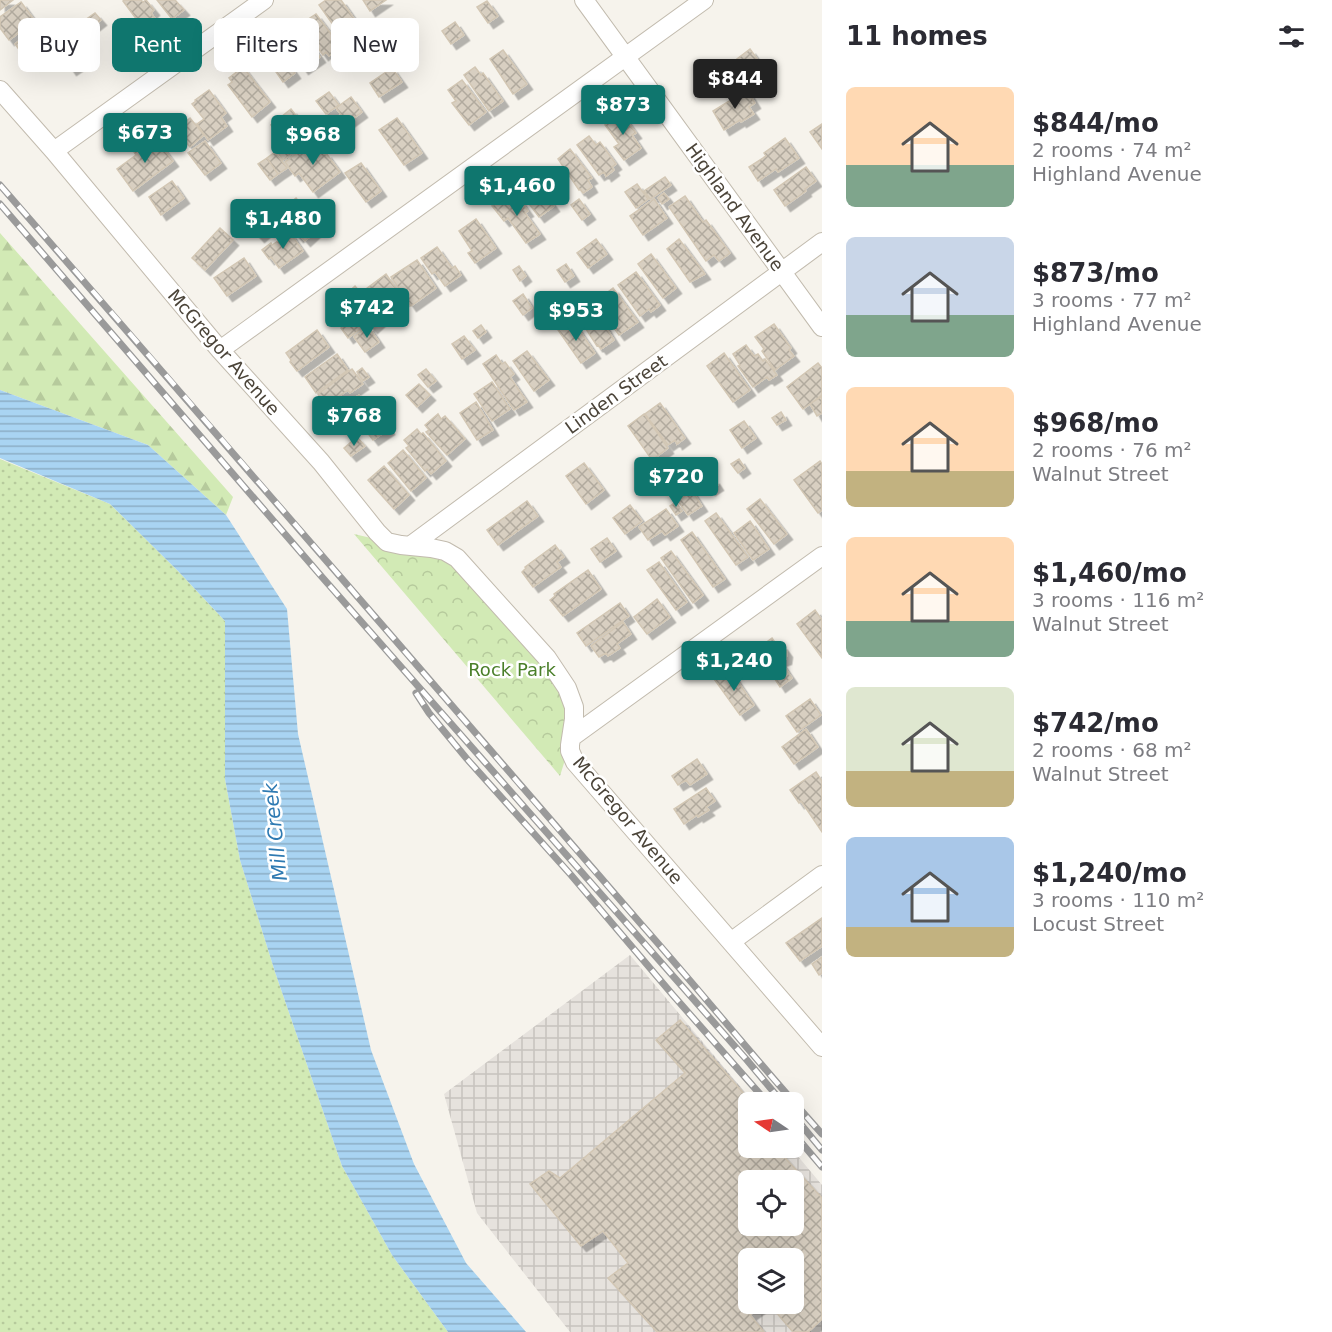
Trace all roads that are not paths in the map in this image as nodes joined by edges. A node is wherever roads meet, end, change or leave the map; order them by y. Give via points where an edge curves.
1 (264, 0) edge
2 (584, 0) edge
3 (704, 0) edge
4 (625, 57) junction
5 (0, 90) edge
6 (54, 152) junction
7 (822, 242) edge
8 (782, 272) junction
9 (822, 327) edge
10 (220, 350) junction
11 (410, 546) junction
12 (822, 556) edge
13 (572, 737) junction
14 (822, 875) edge
15 (732, 941) junction
16 (822, 1047) edge

1 - 6 street
2 - 4 street, Highland Avenue
3 - 4 street
4 - 8 street, Highland Avenue
4 - 10 street
5 - 6 street, McGregor Avenue
6 - 10 street, McGregor Avenue
7 - 8 street, Linden Street
8 - 9 street, Highland Avenue
8 - 11 street, Linden Street
10 - 11 street, McGregor Avenue via 321,462 377,532 387,542
11 - 13 street, McGregor Avenue via 445,551 457,558 547,658 571,696
12 - 13 street
13 - 15 street, McGregor Avenue via 570,751 575,762
14 - 15 street
15 - 16 street, McGregor Avenue

